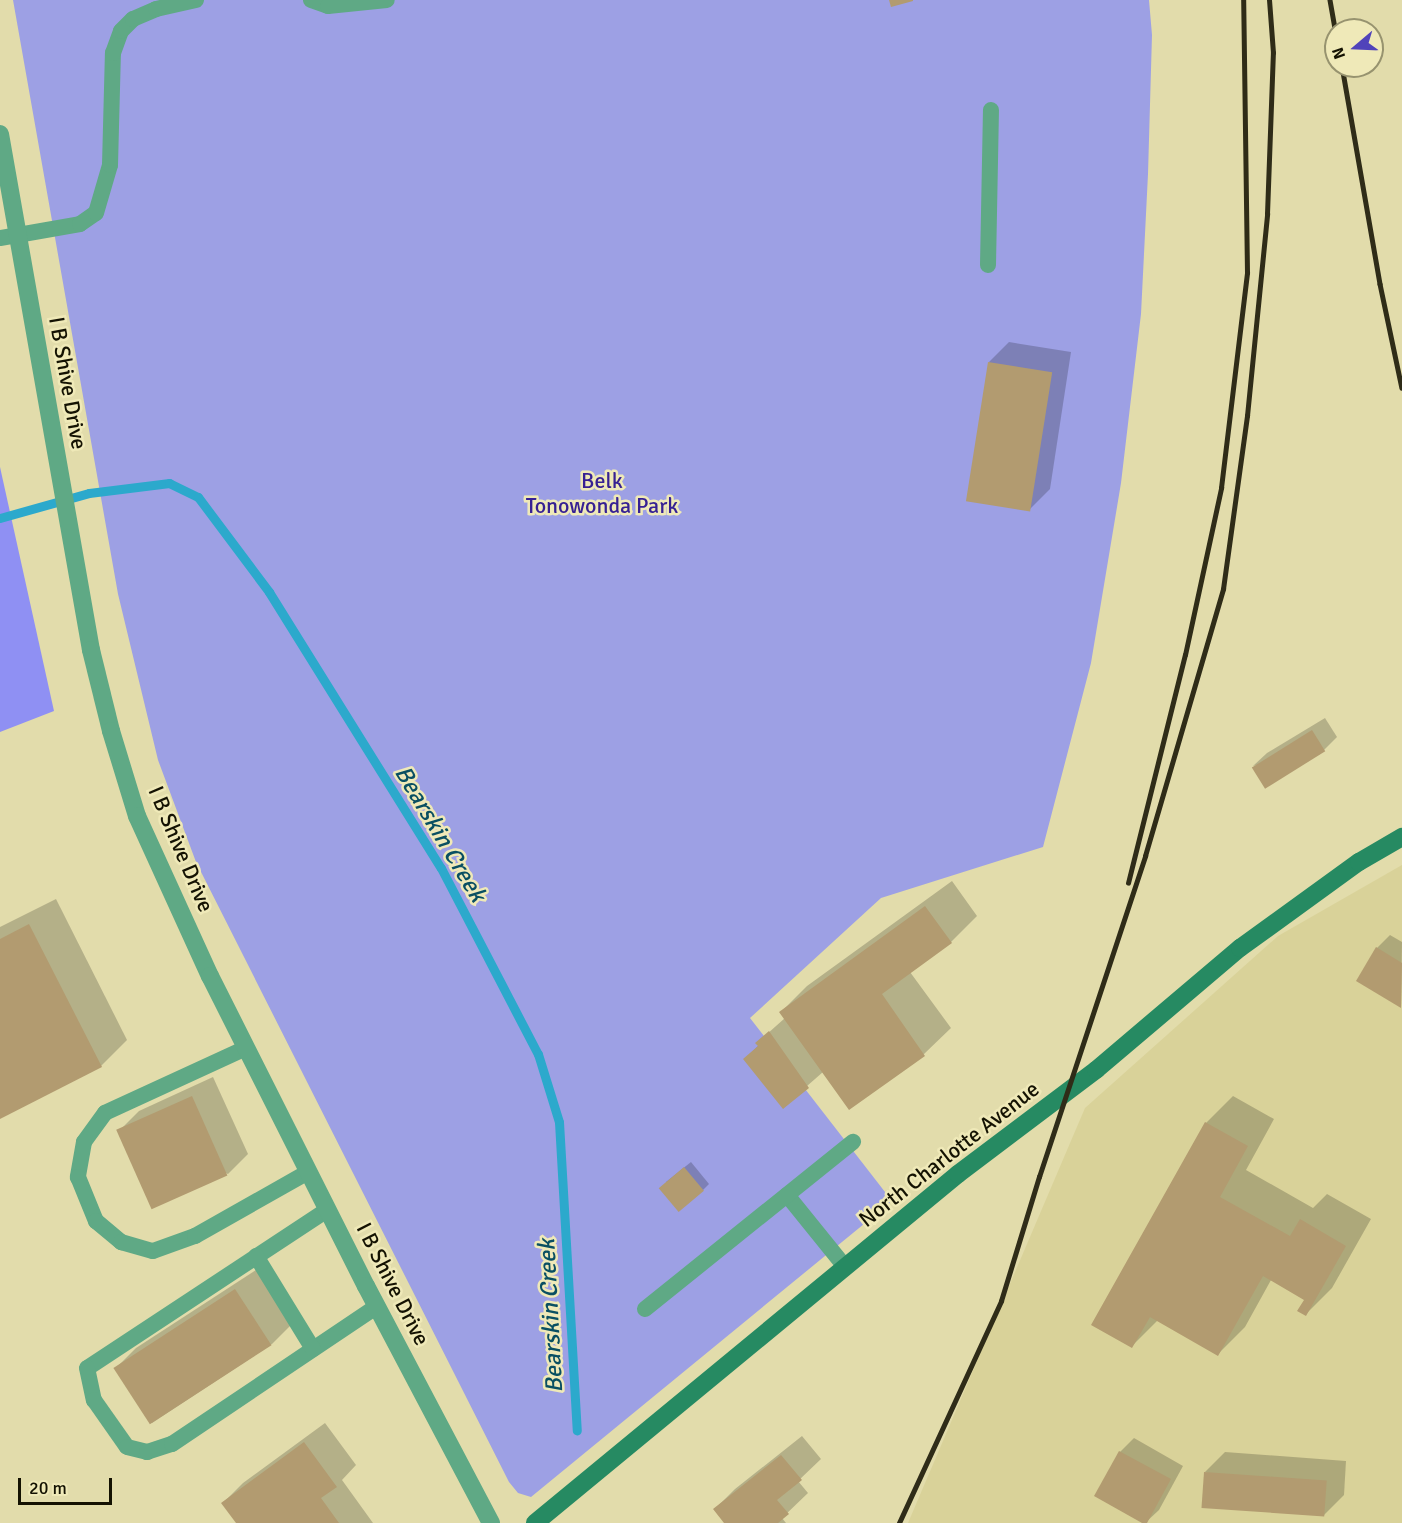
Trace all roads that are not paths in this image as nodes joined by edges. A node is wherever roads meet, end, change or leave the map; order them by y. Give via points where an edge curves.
1 (196, 0) edge
2 (311, 0) edge
3 (387, 0) edge
4 (991, 110) dead end
5 (0, 134) edge
6 (9, 237) edge
7 (988, 265) dead end
8 (1402, 837) edge
9 (246, 1048) junction
10 (853, 1142) dead end
11 (308, 1172) junction
12 (787, 1195) junction
13 (327, 1210) junction
14 (256, 1256) junction
15 (845, 1267) junction
16 (377, 1306) junction
17 (645, 1309) dead end
18 (313, 1349) junction
19 (491, 1523) edge
20 (535, 1523) edge

1 - 6 lane via 133,18 121,31 113,53 110,165 96,213 80,224
2 - 3 lane via 328,6
4 - 7 lane
5 - 6 street, I B Shive Drive
6 - 9 street, I B Shive Drive via 37,344 81,592 111,731 138,816
8 - 15 main road, North Charlotte Avenue via 1359,862 1240,948 1096,1070 958,1174
9 - 11 street, I B Shive Drive
9 - 11 lane via 105,1113 84,1142 78,1177 96,1221 121,1242 153,1251 195,1236
10 - 12 lane
11 - 13 street, I B Shive Drive
12 - 15 lane
12 - 17 lane
13 - 14 lane
13 - 16 street, I B Shive Drive
14 - 18 lane
14 - 18 lane via 87,1368 94,1400 127,1447 147,1452 172,1444
15 - 20 main road, North Charlotte Avenue
16 - 18 lane
16 - 19 street, I B Shive Drive

